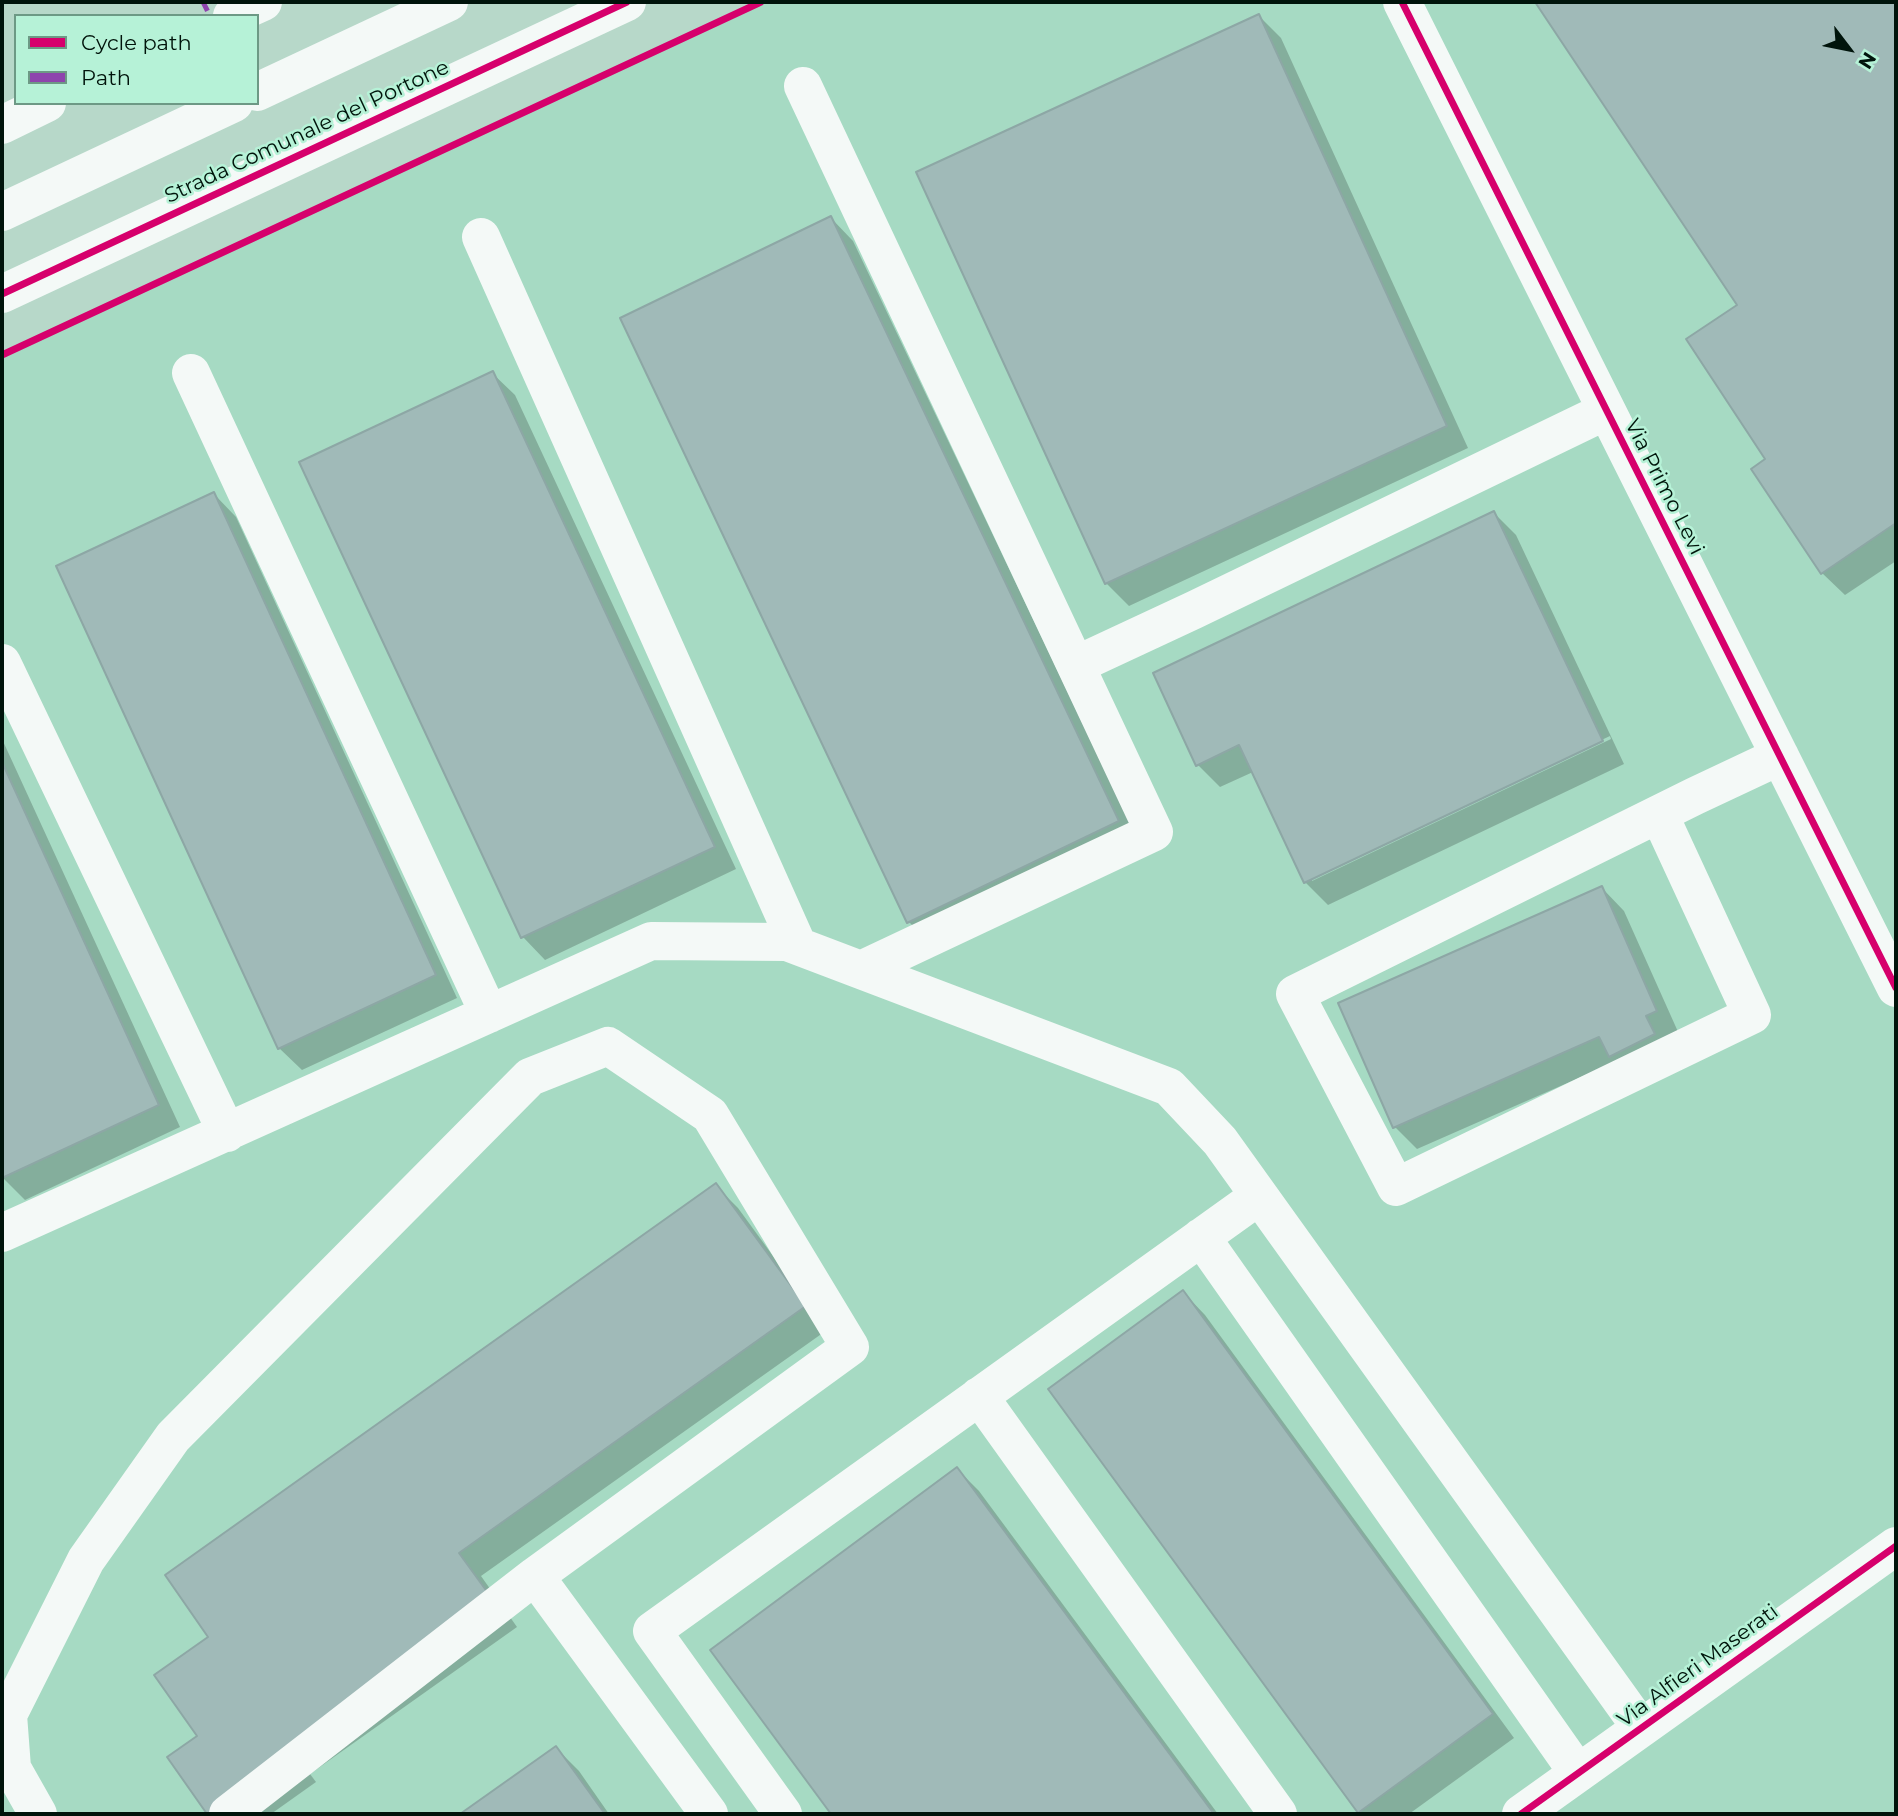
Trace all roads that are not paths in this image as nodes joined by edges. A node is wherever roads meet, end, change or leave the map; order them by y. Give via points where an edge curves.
1 (263, 2) edge
2 (449, 2) edge
3 (627, 2) edge
4 (1402, 2) edge
5 (236, 14) edge
6 (803, 86) dead end
7 (259, 91) edge
8 (43, 105) edge
9 (230, 105) edge
10 (2, 125) edge
11 (2, 212) edge
12 (481, 237) dead end
13 (2, 294) edge
14 (191, 373) dead end
15 (1606, 411) junction
16 (2, 663) edge
17 (1076, 665) junction
18 (1780, 756) junction
19 (1658, 814) junction
20 (798, 946) junction
21 (861, 970) junction
22 (1896, 988) edge
23 (489, 1014) junction
24 (227, 1133) junction
25 (1259, 1196) junction
26 (2, 1233) edge
27 (1201, 1237) junction
28 (979, 1396) junction
29 (1896, 1546) edge
30 (536, 1576) junction
31 (1641, 1728) junction
32 (1578, 1773) junction
33 (38, 1814) edge
34 (228, 1814) edge
35 (709, 1814) edge
36 (783, 1814) edge
37 (1278, 1814) edge
38 (1521, 1814) edge

1 - 5 street
2 - 7 street
3 - 13 street, Strada Comunale del Portone
4 - 15 street, Via Primo Levi
6 - 17 street
8 - 10 street
9 - 11 street
12 - 20 street
14 - 23 street
15 - 17 street
15 - 18 street, Via Primo Levi
16 - 24 street
17 - 21 street via 1154,832
18 - 19 street
18 - 22 street, Via Primo Levi
19 - 19 street via 1295,994 1396,1187 1752,1015
20 - 21 street
20 - 23 street via 787,942 651,941
21 - 25 street via 1169,1087 1220,1141
23 - 24 street
24 - 26 street
25 - 27 street
25 - 31 street
27 - 28 street
27 - 32 street
28 - 36 street via 652,1631
28 - 37 street
29 - 31 street, Via Alfieri Maserati
30 - 33 street via 850,1347 710,1115 608,1046 530,1077 173,1437 86,1560 8,1714 12,1768
30 - 34 street
30 - 35 street
31 - 32 street, Via Alfieri Maserati
32 - 38 street, Via Alfieri Maserati

